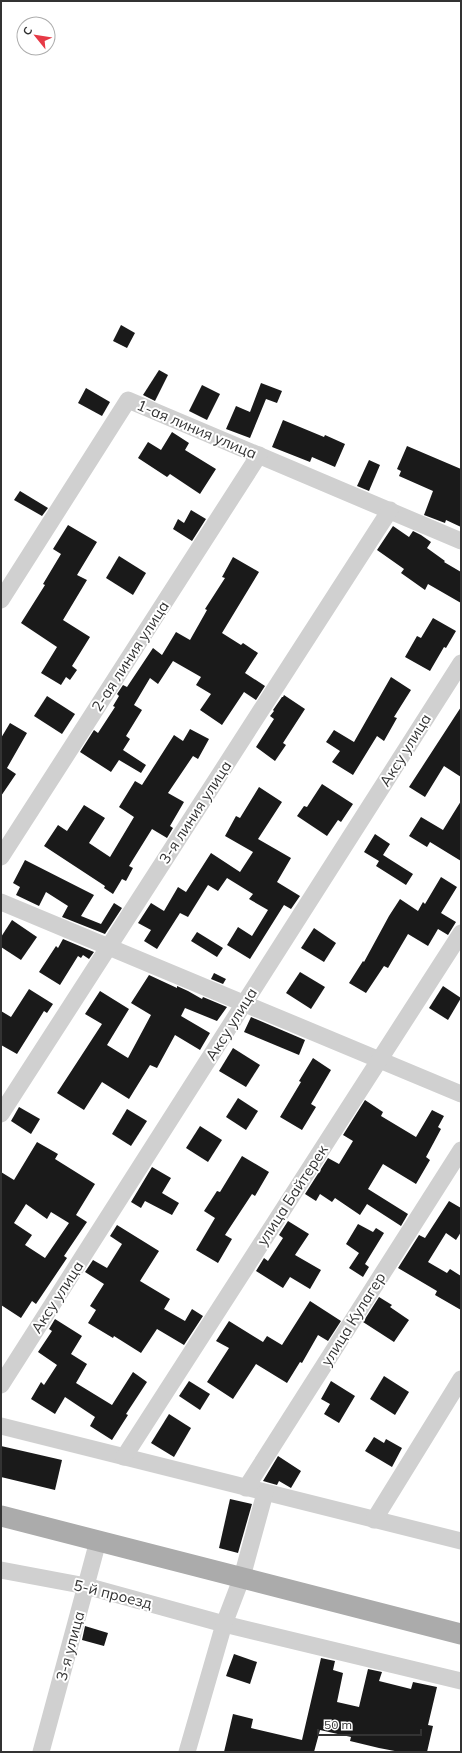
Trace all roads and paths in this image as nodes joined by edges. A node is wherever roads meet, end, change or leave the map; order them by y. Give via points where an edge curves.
1 (259, 455) junction
2 (390, 510) junction
3 (461, 541) edge
4 (1, 600) edge
5 (461, 662) edge
6 (1, 857) edge
7 (1, 902) edge
8 (461, 933) edge
9 (109, 947) junction
10 (244, 1003) junction
11 (379, 1060) junction
12 (461, 1094) edge
13 (1, 1114) edge
14 (461, 1150) edge
15 (461, 1379) edge
16 (1, 1385) edge
17 (1, 1426) edge
18 (124, 1457) junction
19 (246, 1488) junction
20 (265, 1493) junction
21 (1, 1516) edge
22 (374, 1520) junction
23 (98, 1541) junction
24 (461, 1541) edge
25 (1, 1570) edge
26 (242, 1577) junction
27 (86, 1586) junction
28 (224, 1624) junction
29 (461, 1634) edge
30 (461, 1681) edge
31 (41, 1752) edge
32 (187, 1752) edge

1 - 2 street, 1-ая линия улица
1 - 4 street, 1-ая линия улица via 128,400
1 - 6 street, 2-ая линия улица
2 - 3 street, 1-ая линия улица
2 - 9 street, 3-я линия улица
5 - 10 street, Аксу улица
7 - 9 street
8 - 11 street, улица Байтерек
9 - 10 street
9 - 13 street, 3-я линия улица
10 - 11 street
10 - 16 street, Аксу улица
11 - 12 street
11 - 18 street, улица Байтерек
14 - 19 street, улица Кулагер
15 - 22 street
17 - 18 street
18 - 19 street
19 - 20 street
20 - 22 street
20 - 26 street
21 - 23 main road
22 - 24 street
23 - 26 main road
23 - 27 street, 3-я улица
25 - 27 street, 5-й проезд
26 - 28 street
26 - 29 main road
27 - 28 street, 5-й проезд
27 - 31 street, 3-я улица
28 - 30 street, 5-й проезд
28 - 32 street

